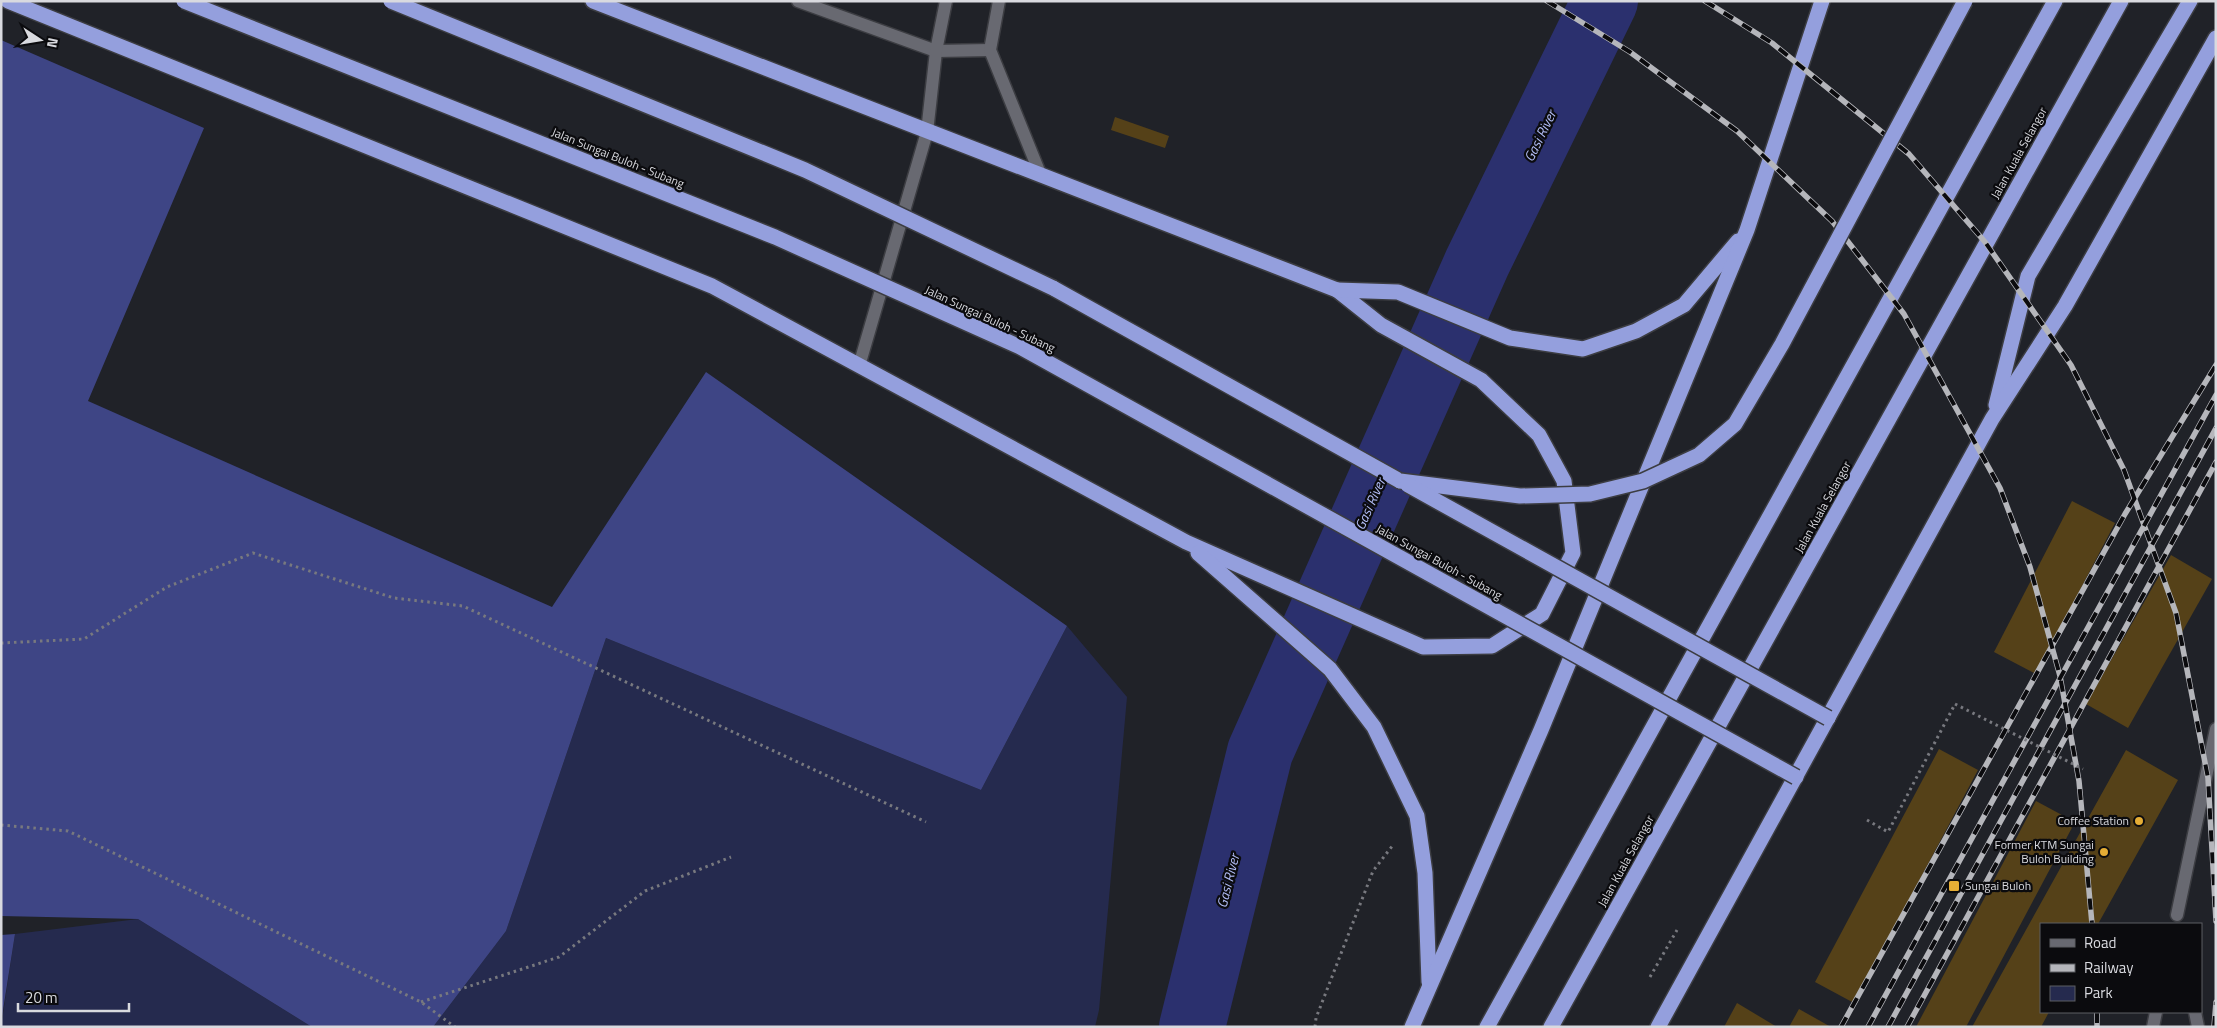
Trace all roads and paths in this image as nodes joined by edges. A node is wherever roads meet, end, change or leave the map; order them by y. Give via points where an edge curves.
1 (8, 1) edge
2 (184, 1) edge
3 (391, 1) edge
4 (593, 1) edge
5 (798, 1) edge
6 (946, 1) edge
7 (999, 1) edge
8 (1822, 1) edge
9 (1965, 1) edge
10 (2055, 1) edge
11 (2121, 1) edge
12 (2190, 1) edge
13 (2216, 38) edge
14 (990, 50) junction
15 (936, 51) junction
16 (926, 132) junction
17 (1041, 176) junction
18 (1747, 230) junction
19 (1336, 290) junction
20 (859, 366) junction
21 (1992, 419) junction
22 (1400, 481) junction
23 (1186, 542) junction
24 (1, 644) edge
25 (1828, 718) junction
26 (2216, 729) edge
27 (2083, 769) dead end
28 (1796, 777) junction
29 (1417, 816) junction
30 (1866, 820) dead end
31 (926, 822) dead end
32 (1, 825) edge
33 (731, 857) dead end
34 (2177, 921) edge
35 (1429, 986) junction
36 (421, 1002) junction
37 (2156, 1013) edge
38 (2195, 1013) edge
39 (455, 1027) edge
40 (1315, 1027) edge
41 (1412, 1027) edge
42 (1487, 1027) edge
43 (1551, 1027) edge
44 (1658, 1027) edge
45 (2153, 1027) edge
46 (2198, 1027) edge

1 - 20 highway via 712,286
2 - 28 highway, Jalan Sungai Buloh - Subang, bridge via 775,236 1020,347
3 - 22 highway, bridge via 804,170 1053,288
4 - 16 highway
5 - 15 street
6 - 15 street
7 - 14 street
8 - 18 highway
9 - 22 highway, bridge via 1745,408 1735,424 1699,455 1643,482 1590,494 1520,496
10 - 42 highway
11 - 43 highway, Jalan Kuala Selangor
12 - 21 highway via 2028,276
13 - 21 highway via 2065,306
14 - 15 street
14 - 17 street
15 - 16 street
16 - 17 highway
16 - 20 street
17 - 19 highway
18 - 19 highway via 1684,305 1636,331 1583,349 1510,338 1398,292
18 - 35 highway via 1541,730
19 - 23 highway via 1381,325 1481,380 1539,435 1564,481 1573,553 1542,614 1492,646 1423,647
20 - 23 highway
21 - 25 highway
22 - 25 highway, bridge
23 - 29 highway via 1330,669 1374,727
24 - 31 path via 84,639 166,587 253,553 394,598 463,606
25 - 28 highway
26 - 34 street
27 - 30 path, bridge via 1955,704 1888,832
28 - 44 highway
29 - 35 highway via 1425,873
29 - 40 path via 1373,871
32 - 36 path via 68,831
33 - 36 path via 645,891 559,957
35 - 41 highway
36 - 39 path
37 - 45 street
38 - 46 street

